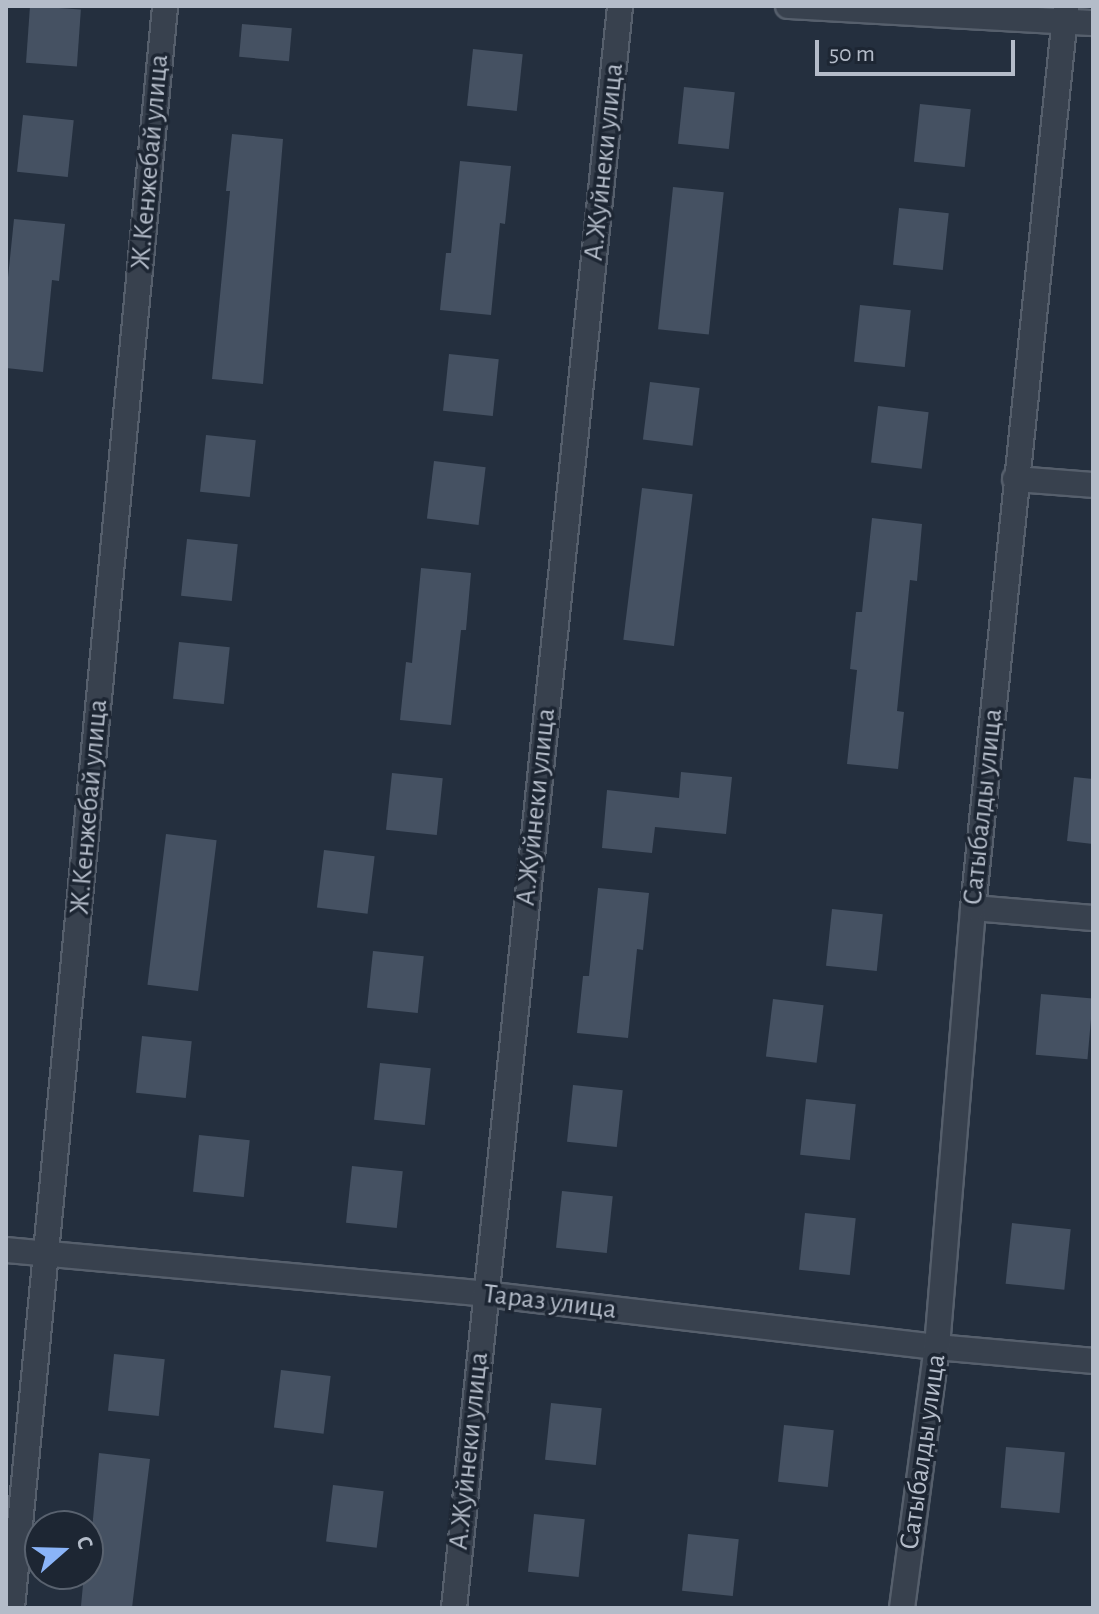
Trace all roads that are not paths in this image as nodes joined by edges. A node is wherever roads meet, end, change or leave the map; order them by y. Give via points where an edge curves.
1 (165, 6) edge
2 (620, 6) edge
3 (788, 6) edge
4 (1065, 14) edge
5 (1093, 23) edge
6 (1015, 479) junction
7 (1093, 485) edge
8 (973, 908) junction
9 (1093, 918) edge
10 (6, 1250) edge
11 (47, 1254) junction
12 (485, 1294) junction
13 (937, 1347) junction
14 (1093, 1361) edge
15 (12, 1608) edge
16 (454, 1608) edge
17 (902, 1608) edge

1 - 11 street, Ж.Кенжебай улица
2 - 12 street, А.Жуйнеки улица
3 - 4 street
4 - 5 street
4 - 6 street, Сатыбалды улица
6 - 7 street
6 - 8 street, Сатыбалды улица
8 - 9 street
8 - 13 street, Сатыбалды улица
10 - 11 street, Тараз улица
11 - 12 street, Тараз улица
11 - 15 street, Ж.Кенжебай улица
12 - 13 street, Тараз улица
12 - 16 street, А.Жуйнеки улица
13 - 14 street, Тараз улица
13 - 17 street, Сатыбалды улица

